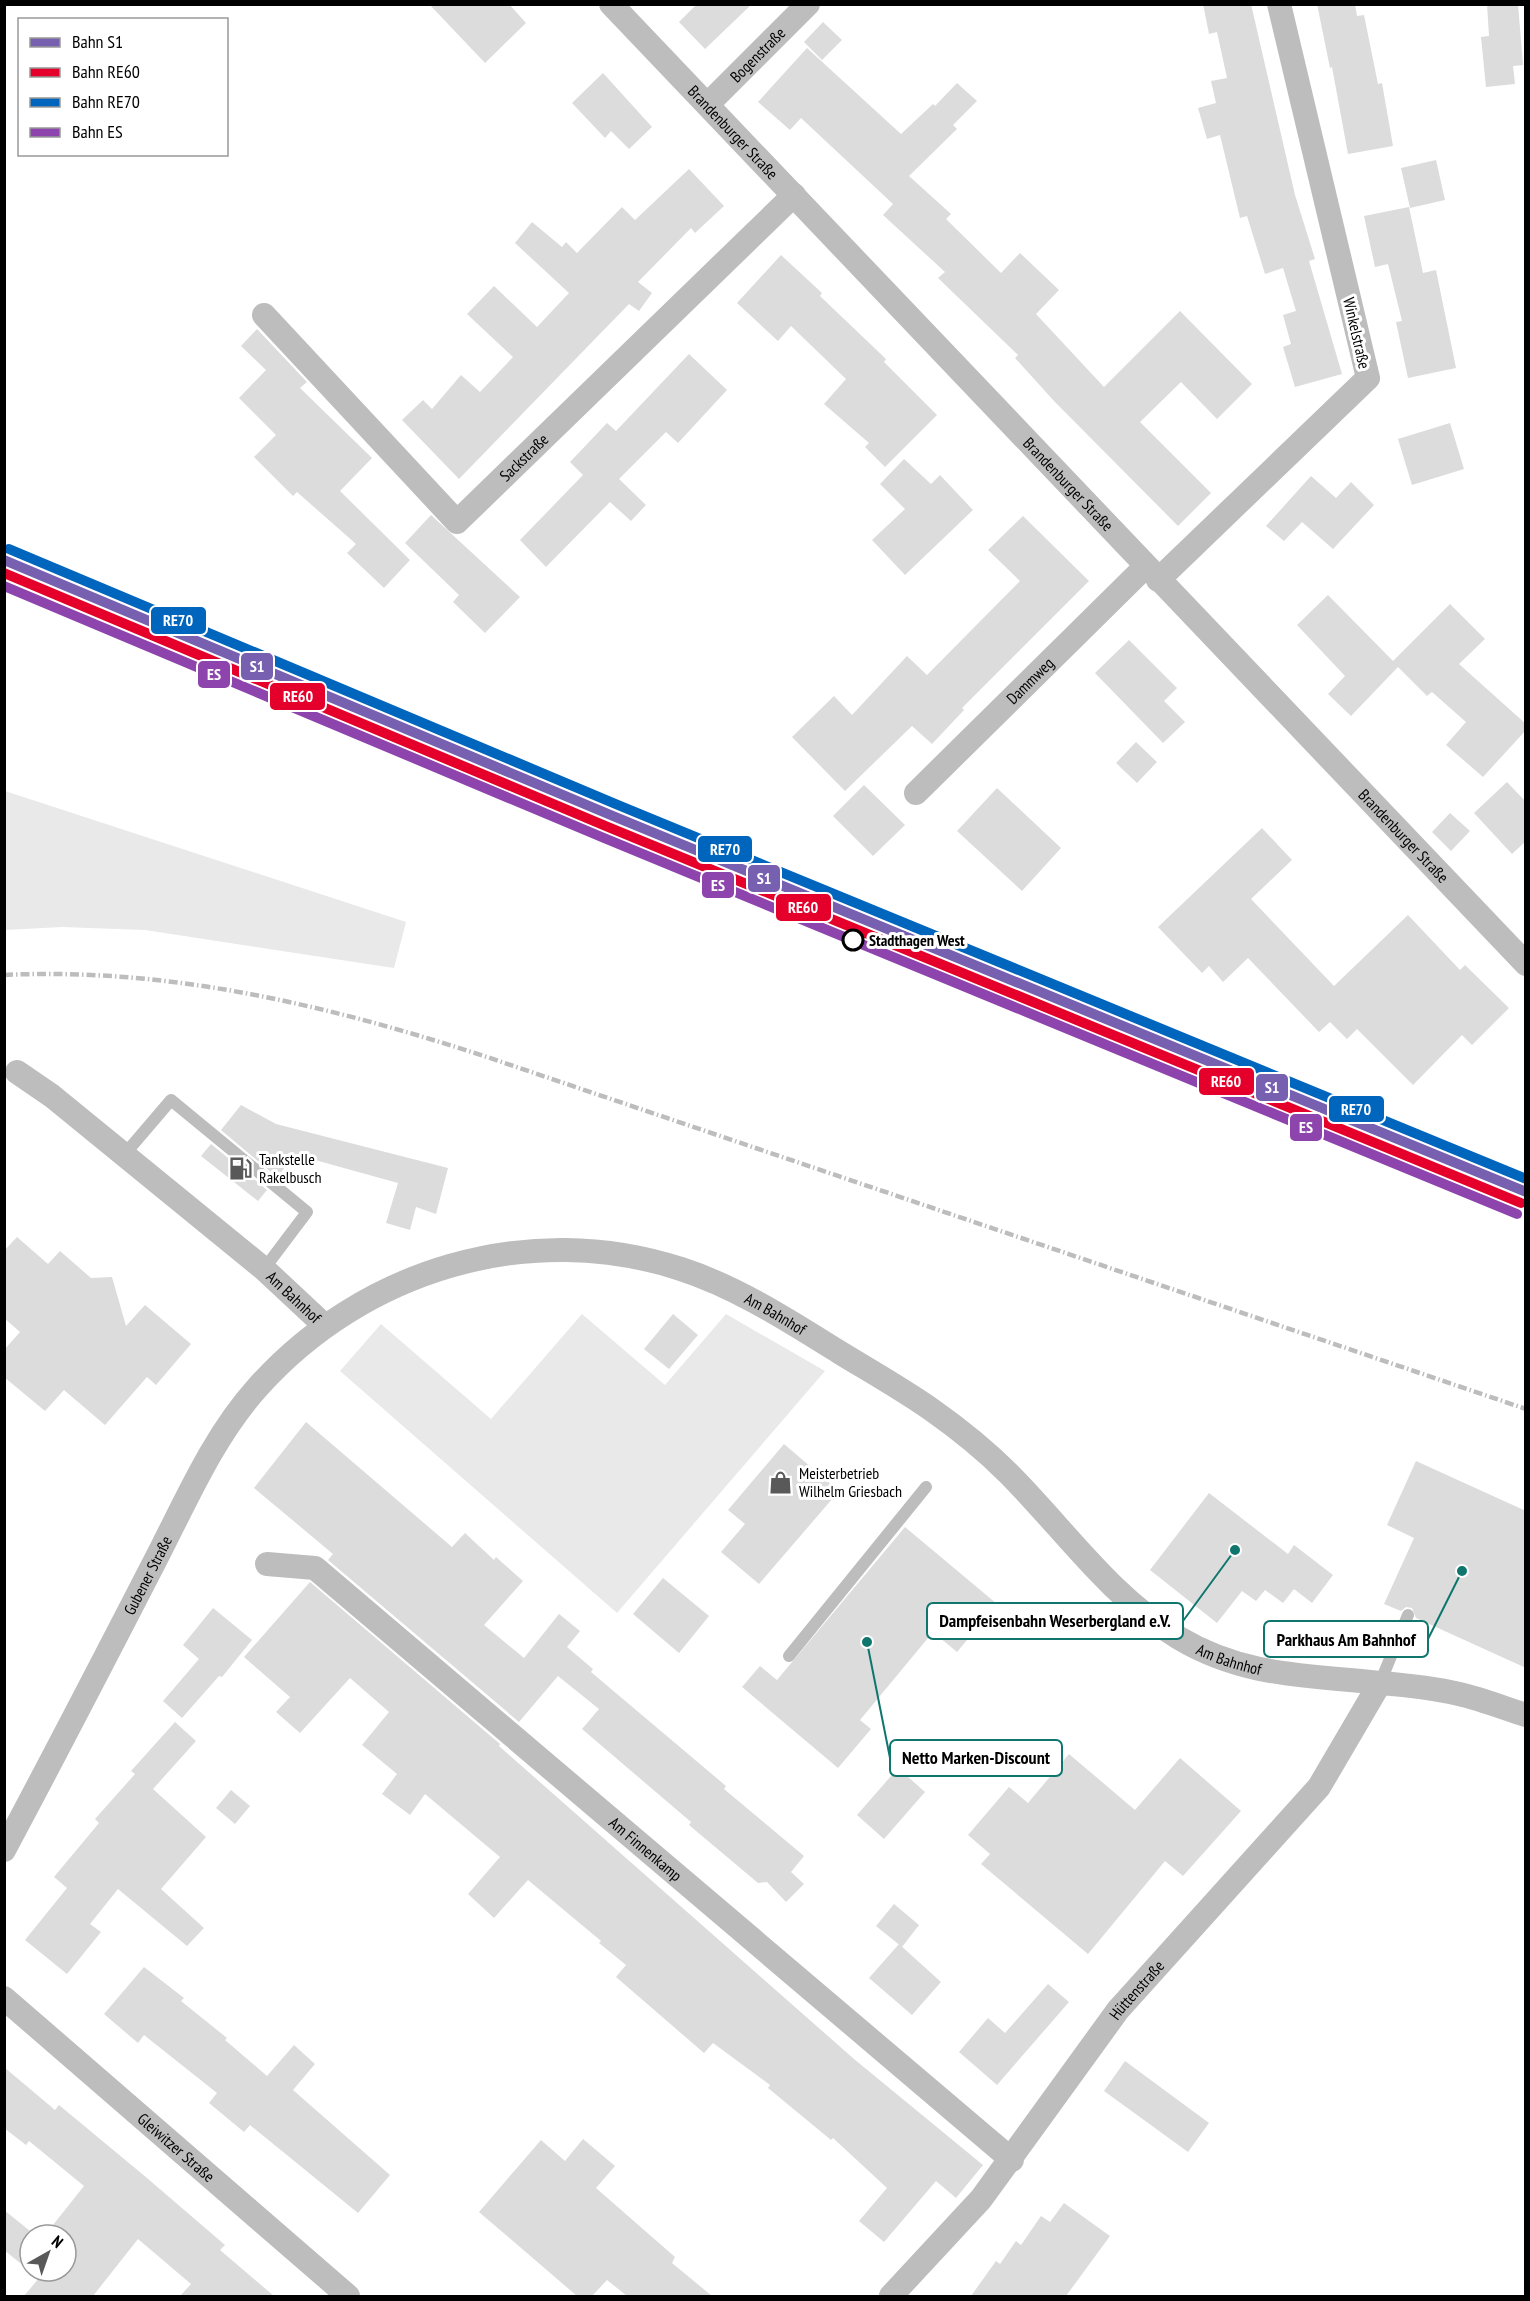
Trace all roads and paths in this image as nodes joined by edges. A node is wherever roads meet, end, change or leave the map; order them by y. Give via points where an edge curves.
1 (612, 4) edge
2 (808, 4) edge
3 (1279, 4) edge
4 (708, 104) junction
5 (794, 195) junction
6 (264, 315) dead end
7 (1152, 574) junction
8 (916, 793) dead end
9 (1526, 964) edge
10 (17, 1072) dead end
11 (124, 1155) junction
12 (264, 1269) junction
13 (324, 1325) junction
14 (926, 1487) dead end
15 (267, 1564) dead end
16 (1408, 1615) dead end
17 (789, 1656) dead end
18 (1380, 1683) junction
19 (1526, 1714) edge
20 (4, 1850) edge
21 (4, 1998) edge
22 (1012, 2160) junction
23 (348, 2296) edge
24 (891, 2296) edge

1 - 4 street, Brandenburger Straße
2 - 4 street, Bogenstraße
3 - 7 street, Winkelstraße via 1368,378
4 - 5 street, Brandenburger Straße
5 - 6 street, Sackstraße via 457,522
5 - 7 street, Brandenburger Straße
7 - 8 street, Dammweg
7 - 9 street, Brandenburger Straße
10 - 11 street, Am Bahnhof
11 - 12 street, Am Bahnhof
11 - 12 lane via 171,1100 307,1212
12 - 13 street, Am Bahnhof
13 - 18 street, Am Bahnhof via 405,1281 516,1251 559,1249 622,1254 682,1269 738,1293 797,1326 939,1416 1010,1475 1129,1603 1180,1639 1231,1663 1286,1676
13 - 20 street, Gubener Straße via 254,1391 203,1466
14 - 17 lane
15 - 22 street, Am Finnenkamp via 315,1568
16 - 18 lane
18 - 19 street, Am Bahnhof via 1456,1693
18 - 22 street, Hüttenstraße via 1319,1787 1118,2010
21 - 23 street, Gleiwitzer Straße
22 - 24 street, Hüttenstraße

